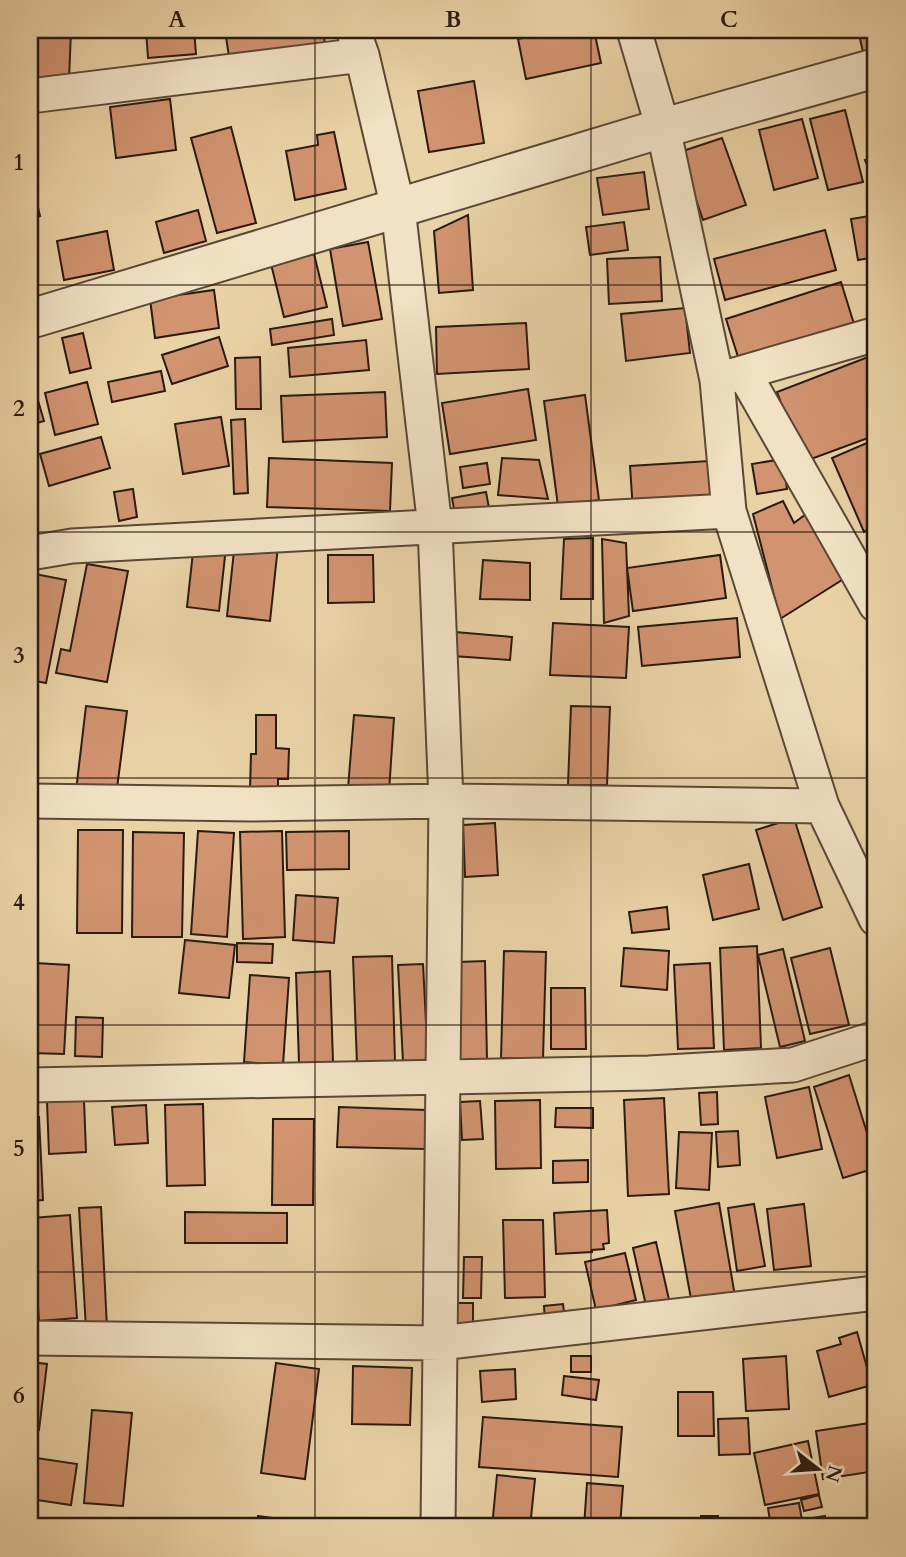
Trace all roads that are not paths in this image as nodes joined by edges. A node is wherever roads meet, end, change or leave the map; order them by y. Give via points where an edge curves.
1 (634, 30) edge
2 (357, 42) edge
3 (876, 68) edge
4 (30, 96) edge
5 (663, 128) junction
6 (398, 208) junction
7 (30, 319) edge
8 (876, 334) edge
9 (730, 377) junction
10 (729, 511) junction
11 (435, 527) junction
12 (30, 553) edge
13 (876, 605) edge
14 (30, 801) edge
15 (446, 801) junction
16 (822, 806) junction
17 (876, 919) edge
18 (876, 1038) edge
19 (443, 1077) junction
20 (30, 1084) edge
21 (876, 1293) edge
22 (30, 1338) edge
23 (440, 1343) junction
24 (438, 1527) edge

1 - 5 street
2 - 4 street
2 - 6 street
3 - 5 street
5 - 6 street
5 - 9 street
6 - 7 street
6 - 11 street
8 - 9 street
9 - 10 street
9 - 13 street
10 - 11 street
10 - 16 street
11 - 12 street via 72,546
11 - 15 street
14 - 15 street
15 - 16 street
15 - 19 street
16 - 17 street
18 - 19 street via 793,1065
19 - 20 street
19 - 23 street
21 - 23 street
22 - 23 street
23 - 24 street

